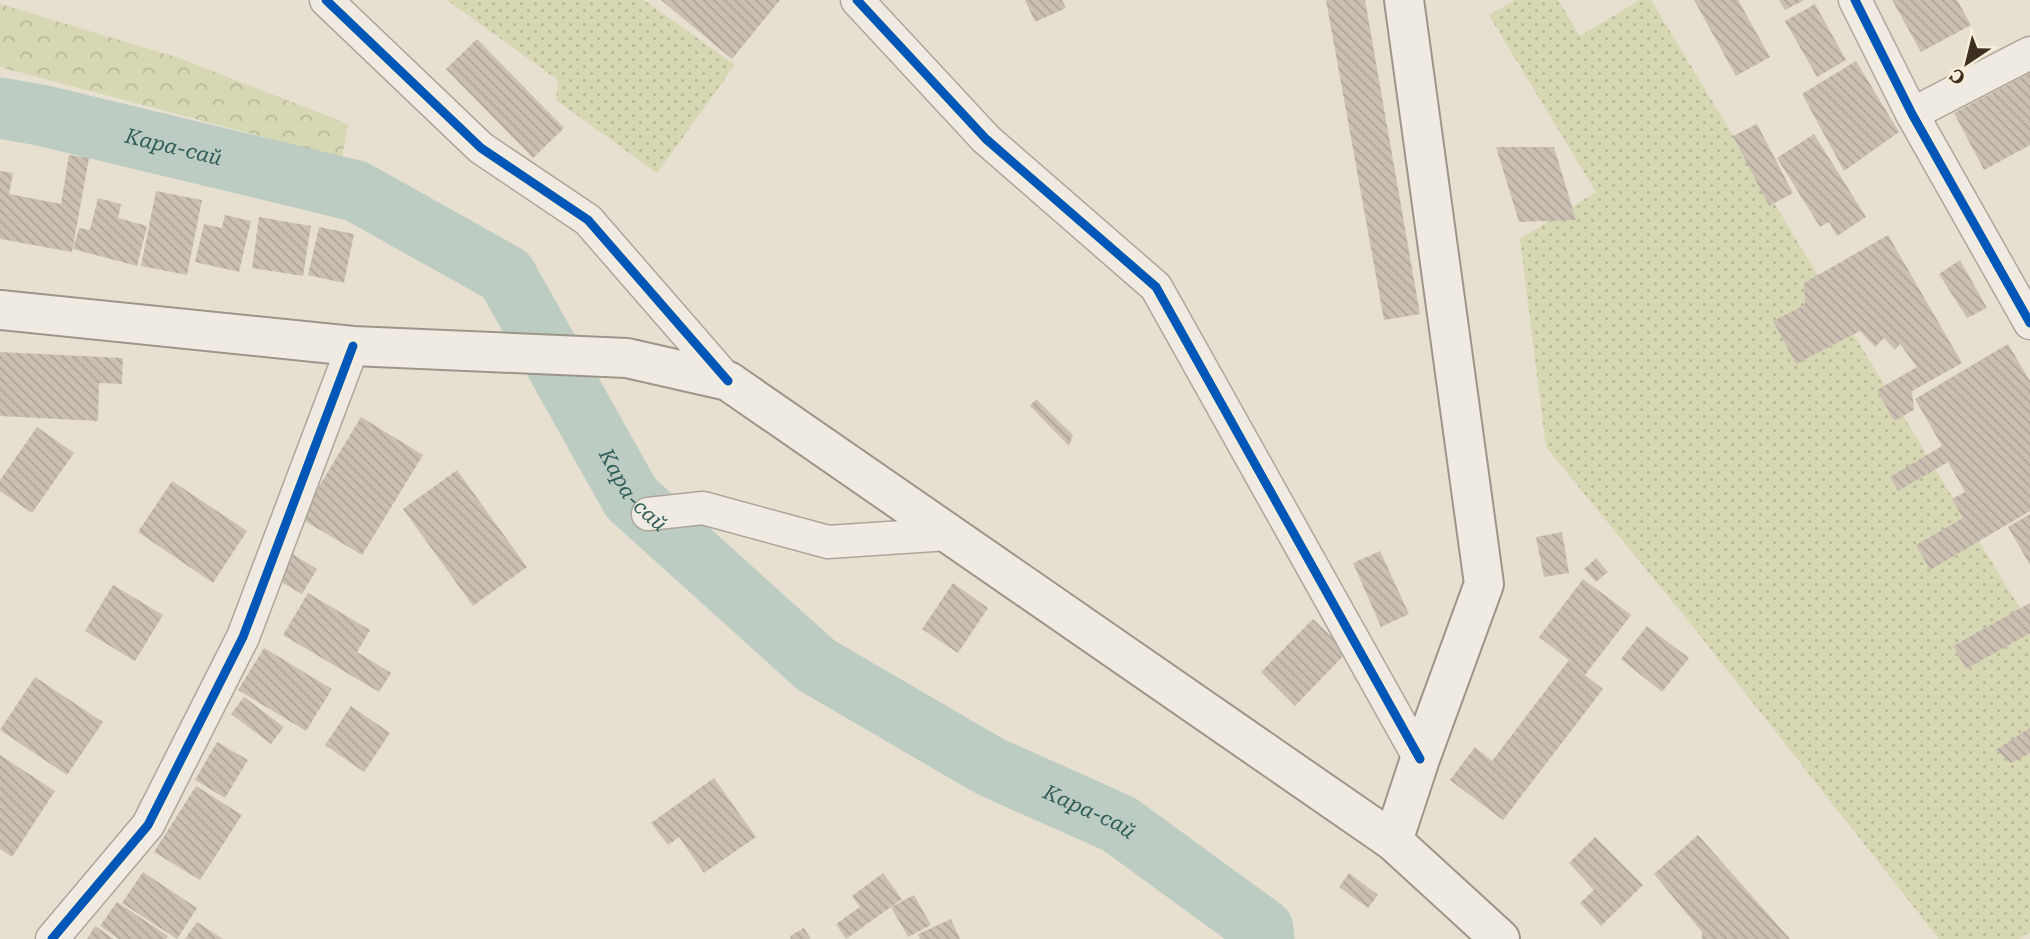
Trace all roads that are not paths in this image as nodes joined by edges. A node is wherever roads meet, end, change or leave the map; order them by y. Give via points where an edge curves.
1 (326, 0) edge
2 (857, 0) edge
3 (1404, 0) edge
4 (1855, 0) edge
5 (2030, 53) edge
6 (1912, 114) junction
7 (0, 310) edge
8 (2030, 323) edge
9 (353, 346) junction
10 (728, 381) junction
11 (648, 514) dead end
12 (949, 534) junction
13 (1420, 759) junction
14 (1393, 841) junction
15 (52, 939) edge
16 (1500, 939) edge

1 - 10 street via 481,148 588,220
2 - 13 street via 986,139 1156,287
3 - 13 main road via 1484,584
4 - 6 street
5 - 6 street
6 - 8 street
7 - 9 main road
9 - 10 main road via 627,358
9 - 15 street via 243,637 148,825
10 - 12 main road
11 - 12 street via 703,509 828,542
12 - 14 main road
13 - 14 main road
14 - 16 main road

